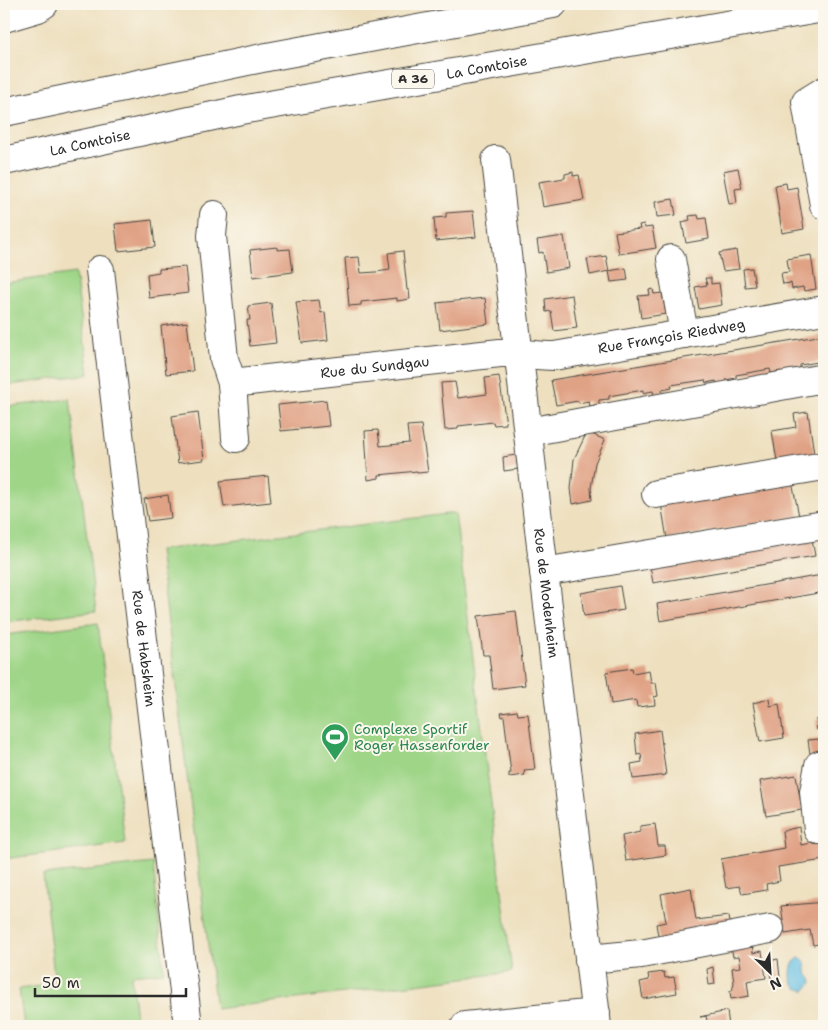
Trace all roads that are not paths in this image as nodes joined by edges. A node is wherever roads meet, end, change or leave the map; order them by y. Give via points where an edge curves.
1 (44, 4) edge
2 (553, 4) edge
3 (824, 8) edge
4 (4, 18) edge
5 (815, 96) edge
6 (4, 112) edge
7 (496, 160) dead end
8 (4, 161) edge
9 (824, 205) edge
10 (214, 215) dead end
11 (671, 259) dead end
12 (100, 270) dead end
13 (824, 310) edge
14 (684, 334) junction
15 (519, 352) junction
16 (824, 378) edge
17 (232, 383) junction
18 (528, 432) junction
19 (236, 438) dead end
20 (824, 466) edge
21 (656, 494) dead end
22 (824, 525) edge
23 (544, 572) junction
24 (824, 764) edge
25 (818, 830) dead end
26 (770, 929) dead end
27 (590, 959) junction
28 (597, 1019) edge
29 (188, 1026) edge
30 (465, 1026) edge

1 - 4 main road
2 - 6 main road via 267,57
3 - 8 main road, La Comtoise / A 36 via 241,110
5 - 9 main road
7 - 15 main road, Rue de Modenheim
10 - 17 main road via 212,236 224,359
11 - 14 main road
12 - 29 main road, Rue de Habsheim
13 - 14 main road, Rue François Riedweg
14 - 15 main road, Rue François Riedweg via 554,356
15 - 17 main road, Rue du Sundgau
15 - 18 main road, Rue de Modenheim
16 - 18 main road
17 - 19 main road
18 - 23 main road, Rue de Modenheim
20 - 21 main road
22 - 23 main road
23 - 27 main road, Rue de Modenheim
24 - 25 main road via 819,765 814,792
26 - 27 main road via 641,954
27 - 28 main road, Rue de Modenheim
28 - 30 main road

